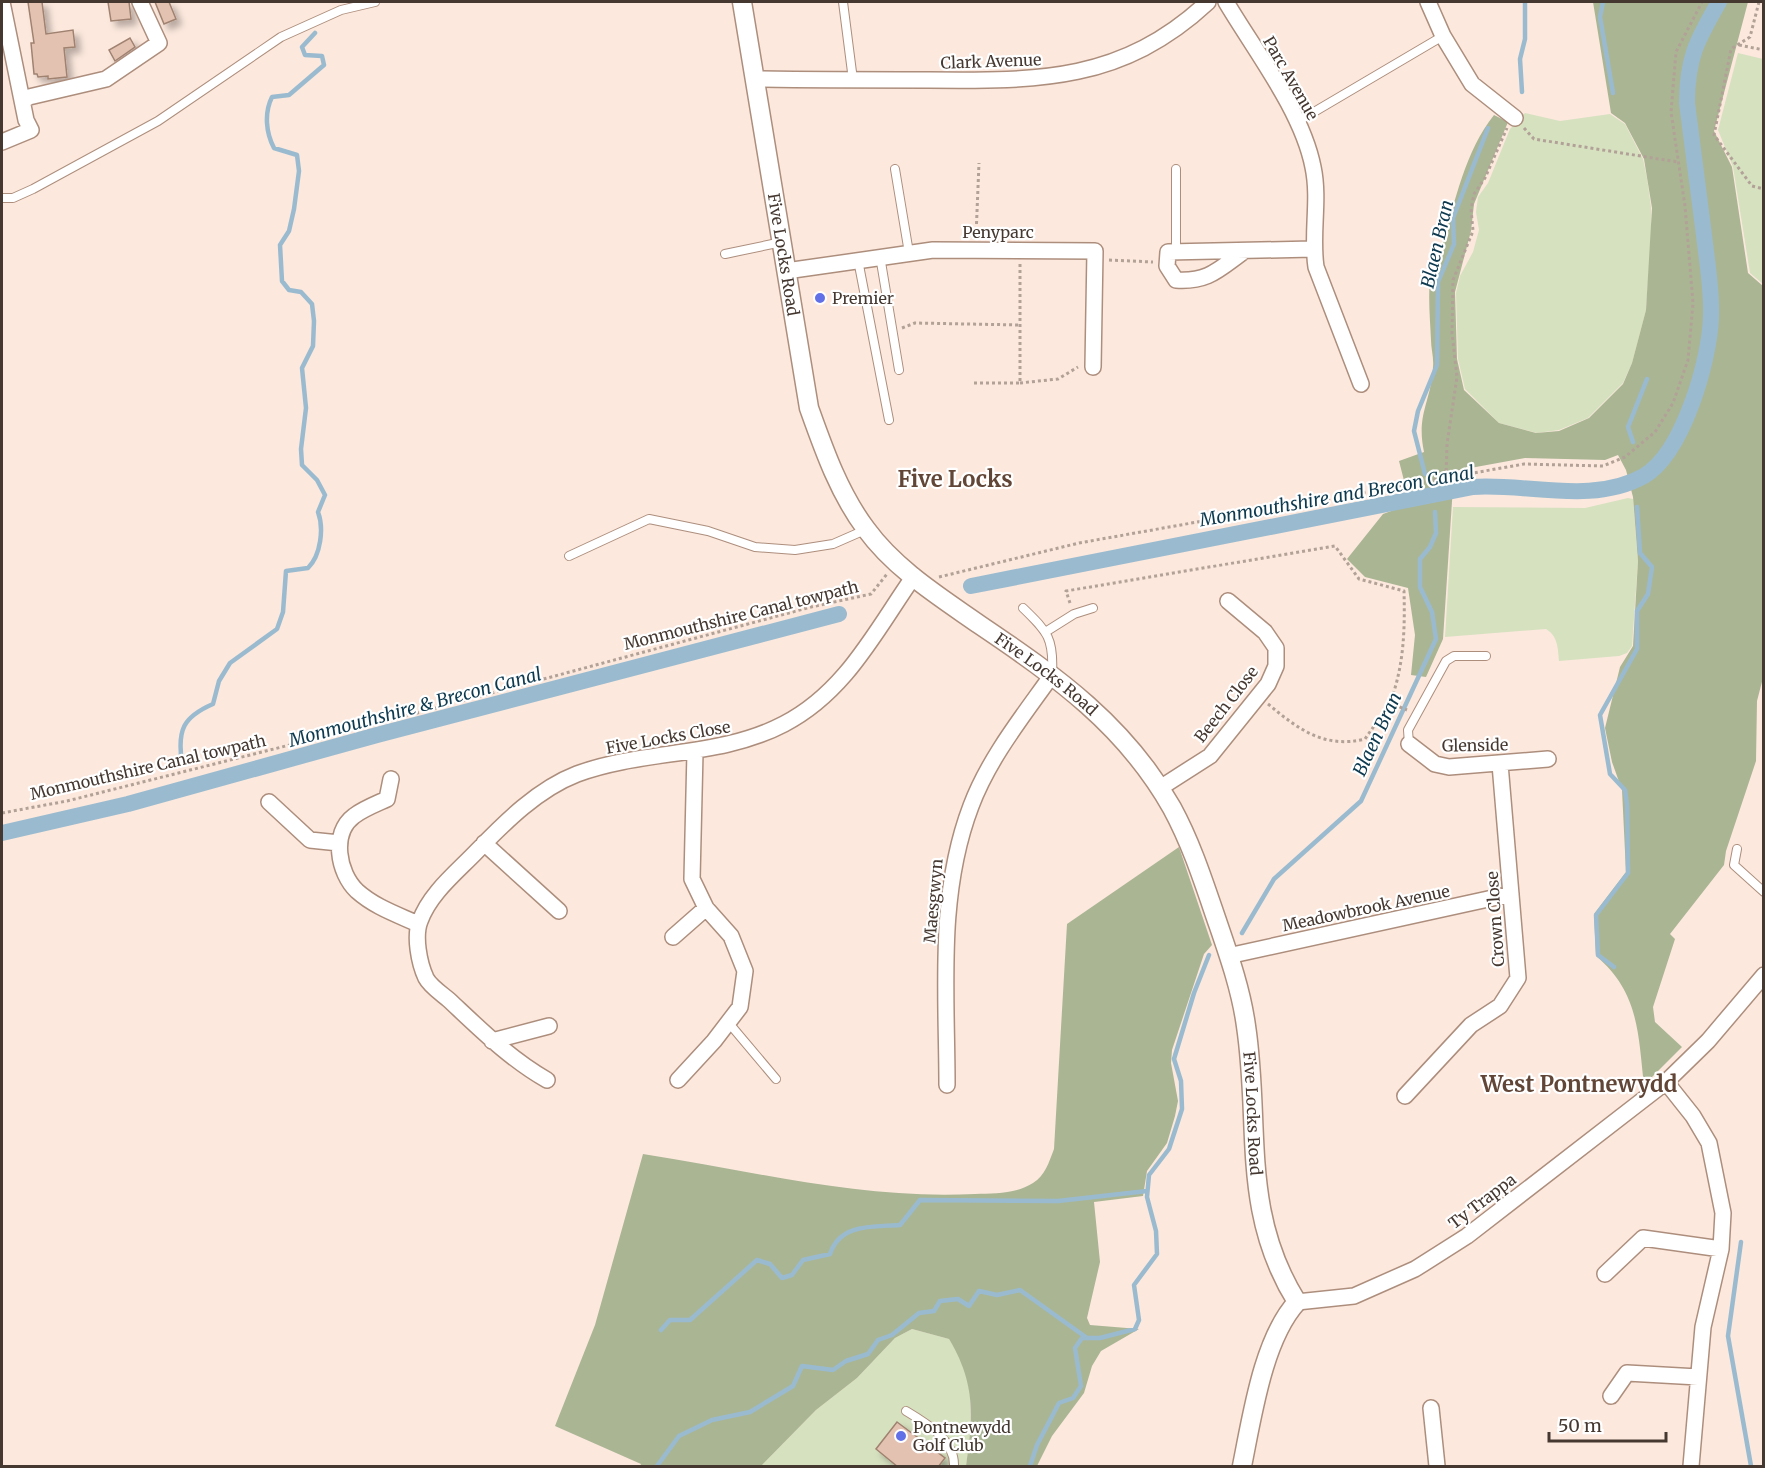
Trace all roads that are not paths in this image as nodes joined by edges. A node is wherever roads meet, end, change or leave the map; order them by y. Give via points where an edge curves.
1 (2, 2) edge
2 (140, 2) edge
3 (375, 2) edge
4 (742, 2) edge
5 (843, 2) edge
6 (1208, 2) edge
7 (1226, 2) edge
8 (1428, 2) edge
9 (1443, 36) junction
10 (755, 79) junction
11 (853, 80) junction
12 (24, 100) junction
13 (1515, 118) road end
14 (1297, 123) junction
15 (2, 142) edge
16 (895, 169) dead end
17 (1176, 169) dead end
18 (2, 198) edge
19 (782, 243) junction
20 (1313, 249) junction
21 (1243, 252) junction
22 (909, 253) junction
23 (725, 254) dead end
24 (880, 256) junction
25 (1171, 257) junction
26 (858, 260) junction
27 (786, 271) junction
28 (1093, 363) road end
29 (899, 370) dead end
30 (1361, 384) dead end
31 (889, 420) dead end
32 (866, 529) junction
33 (568, 556) dead end
34 (922, 574) junction
35 (1228, 601) dead end
36 (1023, 608) dead end
37 (1094, 609) dead end
38 (1047, 631) junction
39 (1486, 656) dead end
40 (1052, 675) junction
41 (1409, 744) joint
42 (696, 752) junction
43 (1548, 759) dead end
44 (1500, 764) junction
45 (392, 779) dead end
46 (1160, 788) junction
47 (269, 802) dead end
48 (339, 843) junction
49 (484, 843) junction
50 (1737, 849) dead end
51 (1764, 892) edge
52 (1511, 894) junction
53 (706, 908) junction
54 (559, 911) dead end
55 (418, 924) junction
56 (673, 937) dead end
57 (1228, 956) junction
58 (1764, 975) edge
59 (728, 1022) junction
60 (549, 1026) dead end
61 (492, 1041) junction
62 (776, 1078) dead end
63 (547, 1080) dead end
64 (678, 1080) dead end
65 (1666, 1082) junction
66 (947, 1085) dead end
67 (1405, 1096) dead end
68 (1721, 1249) junction
69 (1605, 1274) dead end
70 (1297, 1302) junction
71 (1698, 1377) junction
72 (1611, 1396) dead end
73 (1431, 1408) dead end
74 (906, 1411) dead end
75 (954, 1467) edge
76 (1242, 1467) edge
77 (1437, 1467) edge
78 (1691, 1467) edge

1 - 12 street
2 - 12 street via 159,43 106,79
3 - 18 lane via 341,10 281,37 158,121 33,189 13,198
4 - 10 street, Five Locks Road
5 - 11 lane
6 - 11 street, Clark Avenue via 1183,25 1149,47 1113,62 1057,77 1006,81
7 - 14 street, Parc Avenue
8 - 9 street
9 - 13 street via 1472,84
9 - 14 lane
10 - 11 street, Clark Avenue
10 - 19 street, Five Locks Road
12 - 15 street via 31,130
14 - 20 street, Parc Avenue via 1313,167 1317,212
16 - 22 lane
17 - 25 lane
19 - 23 lane
19 - 27 street, Five Locks Road
20 - 21 street
20 - 30 street, Parc Avenue via 1316,267
21 - 25 street
21 - 25 street via 1209,278 1192,281 1176,280
22 - 24 street, Penyparc
22 - 28 street, Penyparc via 1095,251
24 - 26 street, Penyparc
24 - 29 lane
26 - 27 street, Penyparc
26 - 31 lane
27 - 32 street, Five Locks Road via 809,408 825,455
32 - 33 lane via 833,544 795,550 756,547 708,531 649,519
32 - 34 street, Five Locks Road via 897,562
34 - 40 street, Five Locks Road
34 - 42 street, Five Locks Close via 860,659 824,697 785,723 746,741
35 - 46 street, Beech Close via 1265,633 1276,648 1276,666 1210,756
36 - 38 lane
37 - 38 lane via 1074,614
38 - 40 lane via 1053,649
39 - 41 lane via 1454,656 1446,661 1408,730
40 - 46 street, Five Locks Road via 1108,725
40 - 66 street, Maesgwyn via 997,754 971,804 953,862 947,919
41 - 44 street, Glenside via 1435,764
42 - 49 street, Five Locks Close via 576,774 535,798
42 - 53 street via 692,879
43 - 44 street, Glenside
44 - 52 street, Crown Close
45 - 48 street via 387,799 353,816 344,826
46 - 57 street, Five Locks Road via 1190,841
47 - 48 street via 310,840
48 - 55 street via 341,865 355,889 380,907
49 - 54 street
49 - 55 street, Five Locks Close via 441,888
50 - 51 lane via 1734,865
52 - 57 street, Meadowbrook Avenue
52 - 67 street, Crown Close via 1518,978 1500,1006 1470,1024
53 - 56 street
53 - 59 street via 731,936 745,971 740,1007
55 - 61 street via 418,952 426,980
57 - 70 street, Five Locks Road via 1246,1027 1254,1171 1261,1216 1283,1279
58 - 65 street, Ty Trappa via 1708,1041
59 - 62 lane
59 - 64 street
60 - 61 street
61 - 63 street
65 - 68 street via 1709,1143 1723,1213
65 - 70 street, Ty Trappa via 1467,1236 1415,1269 1354,1296
68 - 69 street via 1643,1238
68 - 71 street via 1703,1327
70 - 76 street via 1283,1317 1256,1394
71 - 72 street via 1627,1373
71 - 78 street
73 - 77 street
74 - 75 lane via 929,1425 950,1447

